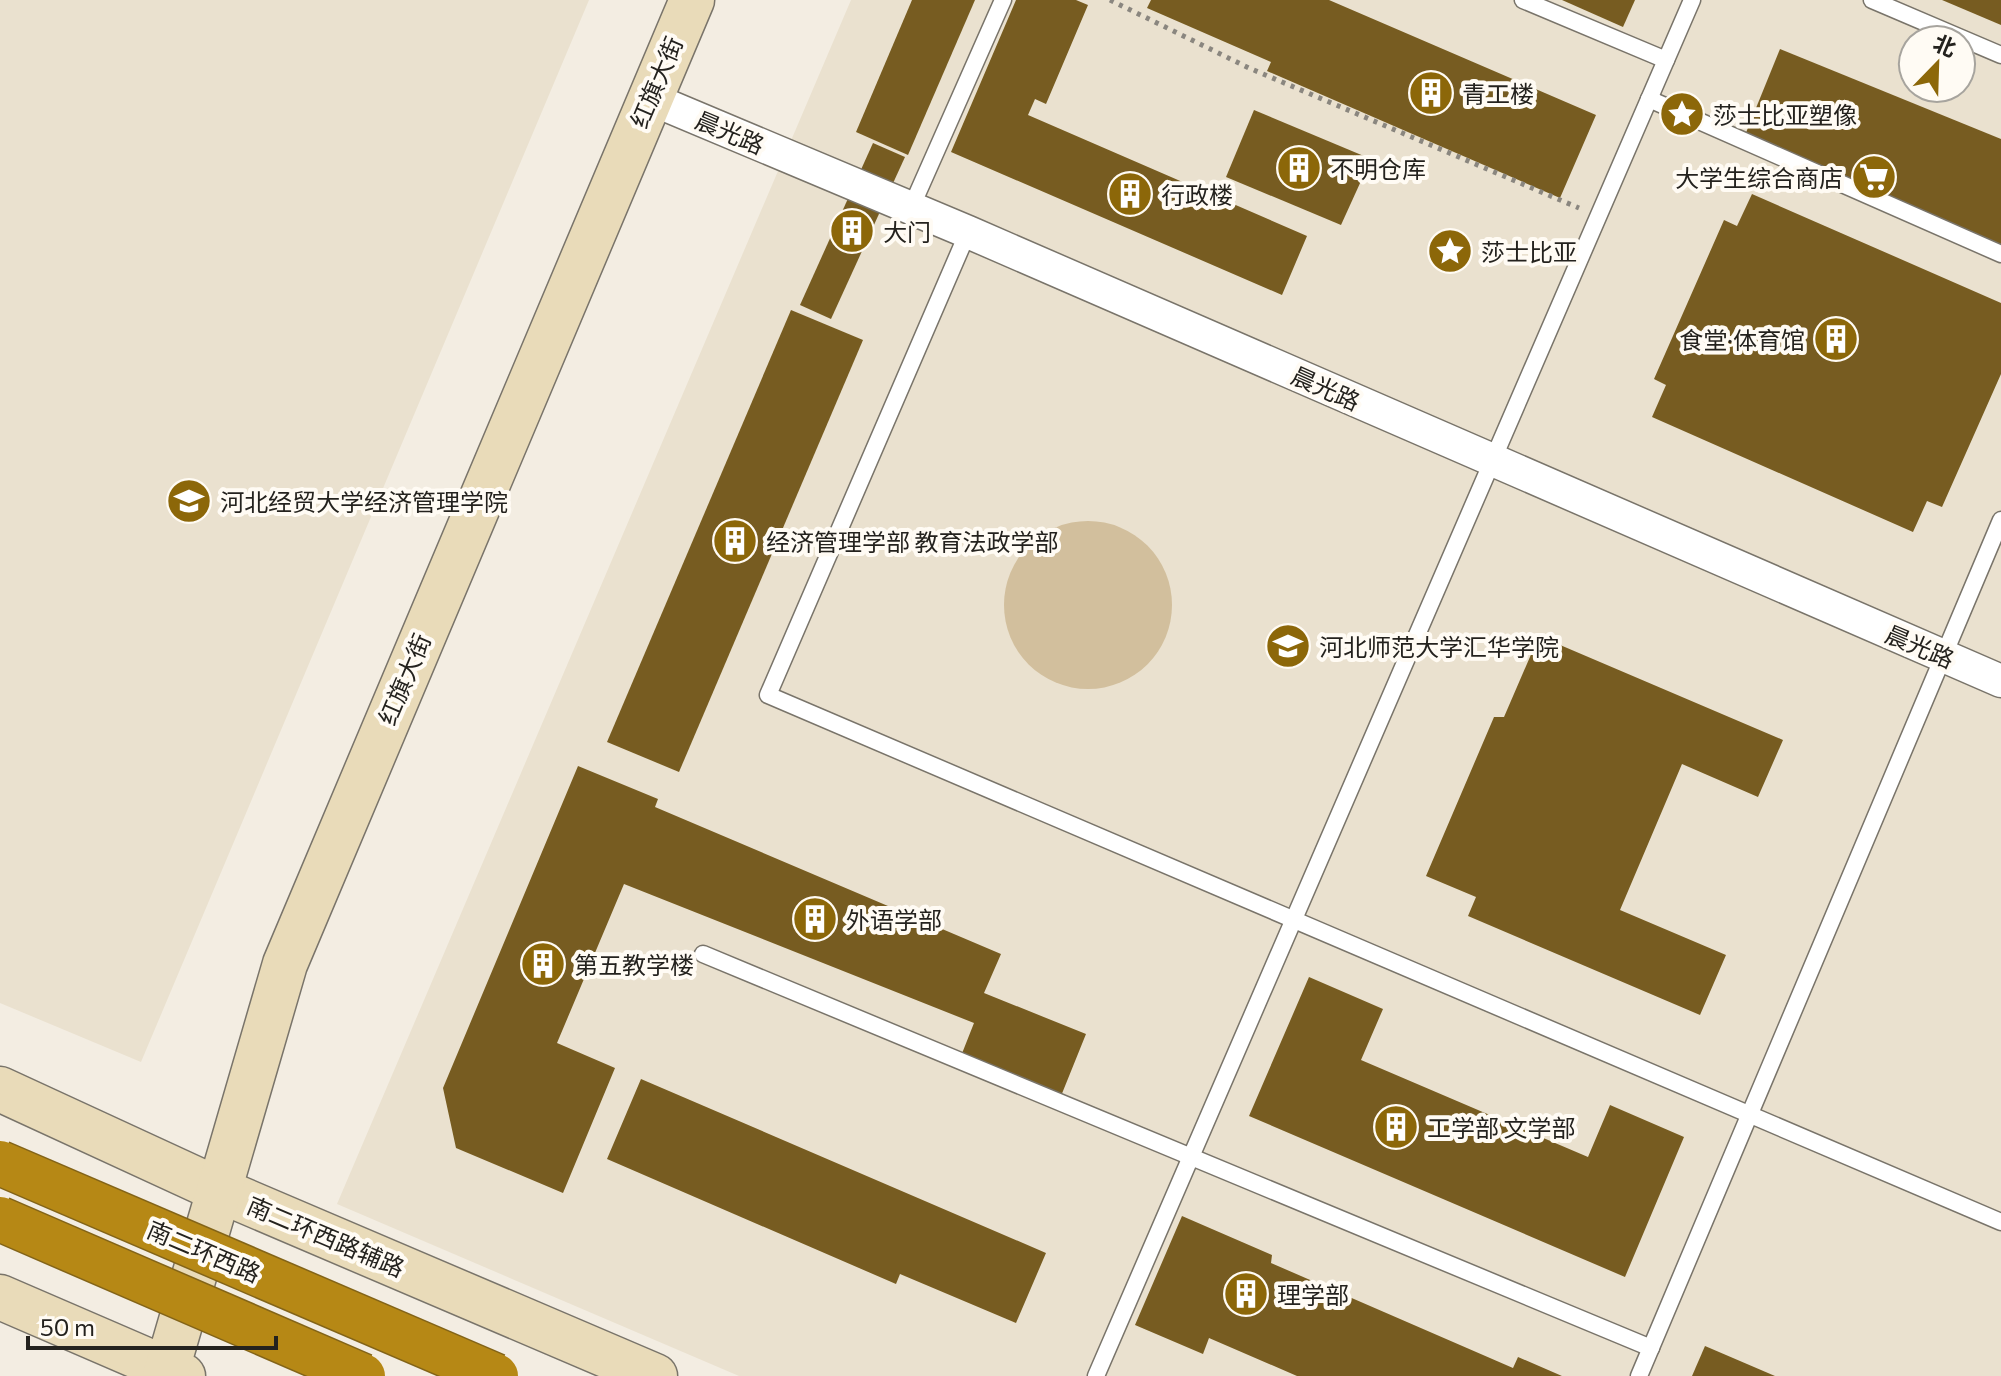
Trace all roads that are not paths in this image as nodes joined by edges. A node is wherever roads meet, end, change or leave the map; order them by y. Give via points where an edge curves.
1 (692, 0) edge
2 (1003, 0) edge
3 (1523, 0) edge
4 (1692, 0) edge
5 (1872, 0) edge
6 (2001, 55) edge
7 (1666, 60) junction
8 (649, 98) junction
9 (1649, 99) junction
10 (911, 208) junction
11 (968, 232) junction
12 (2001, 254) edge
13 (1493, 461) junction
14 (2001, 520) edge
15 (1944, 656) junction
16 (2001, 681) edge
17 (1293, 922) junction
18 (703, 954) dead end
19 (0, 1089) edge
20 (1750, 1113) junction
21 (1191, 1157) junction
22 (0, 1163) edge
23 (219, 1190) junction
24 (0, 1219) edge
25 (2001, 1222) edge
26 (0, 1297) edge
27 (1651, 1348) junction
28 (172, 1374) edge
29 (363, 1376) edge
30 (496, 1376) edge
31 (655, 1376) edge
32 (1096, 1376) edge
33 (1639, 1376) edge

1 - 8 main road, 红旗大街
2 - 10 lane
3 - 7 lane
4 - 7 lane
5 - 6 lane
7 - 9 lane
8 - 10 street, 晨光路
8 - 23 main road, 红旗大街 via 285,964
9 - 12 lane
9 - 13 lane
10 - 11 street, 晨光路
11 - 13 street, 晨光路
11 - 17 lane via 768,695
13 - 15 street, 晨光路
13 - 17 lane
14 - 15 lane
15 - 16 street, 晨光路
15 - 20 lane
17 - 20 lane
17 - 21 lane
18 - 21 lane
19 - 23 main road, 南二环西路辅路
20 - 25 lane
20 - 27 lane
21 - 27 lane
21 - 32 lane
22 - 30 highway, 南二环西路, bridge
23 - 28 main road, 红旗大街
23 - 31 main road, 南二环西路辅路
24 - 29 highway, bridge
26 - 28 main road
27 - 33 lane

